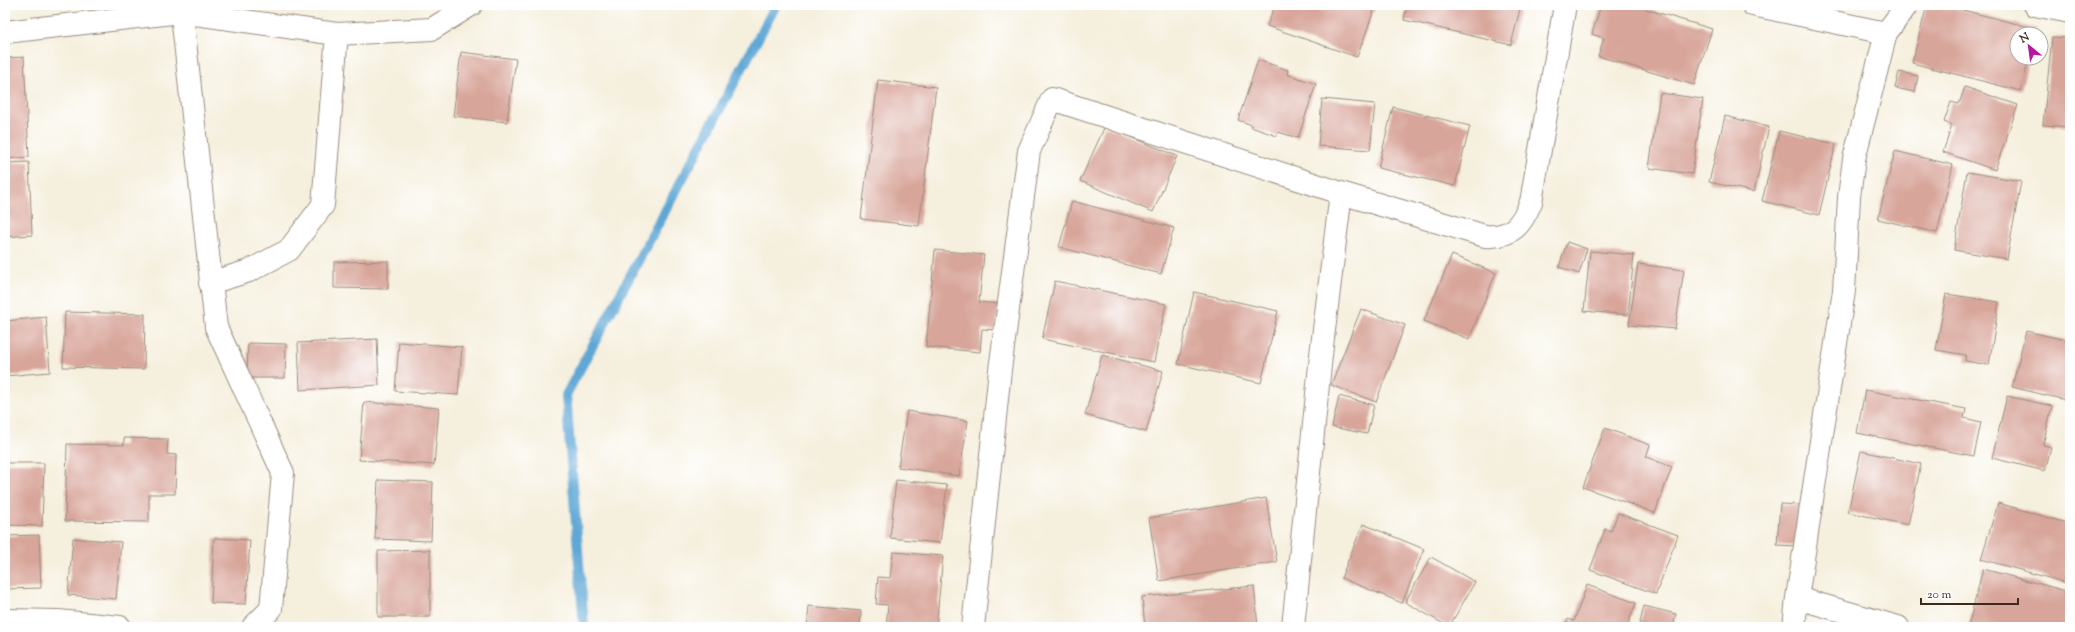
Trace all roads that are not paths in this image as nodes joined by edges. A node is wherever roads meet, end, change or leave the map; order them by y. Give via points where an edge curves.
1 (471, 5) edge
2 (1565, 5) edge
3 (1753, 5) edge
4 (1907, 5) edge
5 (2035, 5) edge
6 (181, 8) edge
7 (2070, 12) edge
8 (5, 32) edge
9 (337, 34) junction
10 (1886, 34) junction
11 (1341, 193) junction
12 (210, 283) junction
13 (1797, 598) junction
14 (5, 620) edge
15 (120, 627) edge
16 (252, 627) edge
17 (973, 627) edge
18 (1293, 627) edge
19 (1794, 627) edge
20 (1898, 627) edge

1 - 9 street via 432,29
2 - 11 street via 1532,202 1524,218 1512,231 1498,237 1485,236
3 - 10 street
4 - 10 street
5 - 7 street
6 - 8 street
6 - 9 street
6 - 12 street
9 - 12 street via 323,205 289,250 250,271
10 - 13 street via 1854,159 1849,197 1844,291
11 - 17 street via 1052,99 1029,151 1000,370
11 - 18 street via 1322,346
12 - 16 street via 216,327 283,473 271,609
13 - 19 street
13 - 20 street
14 - 15 street via 58,621

